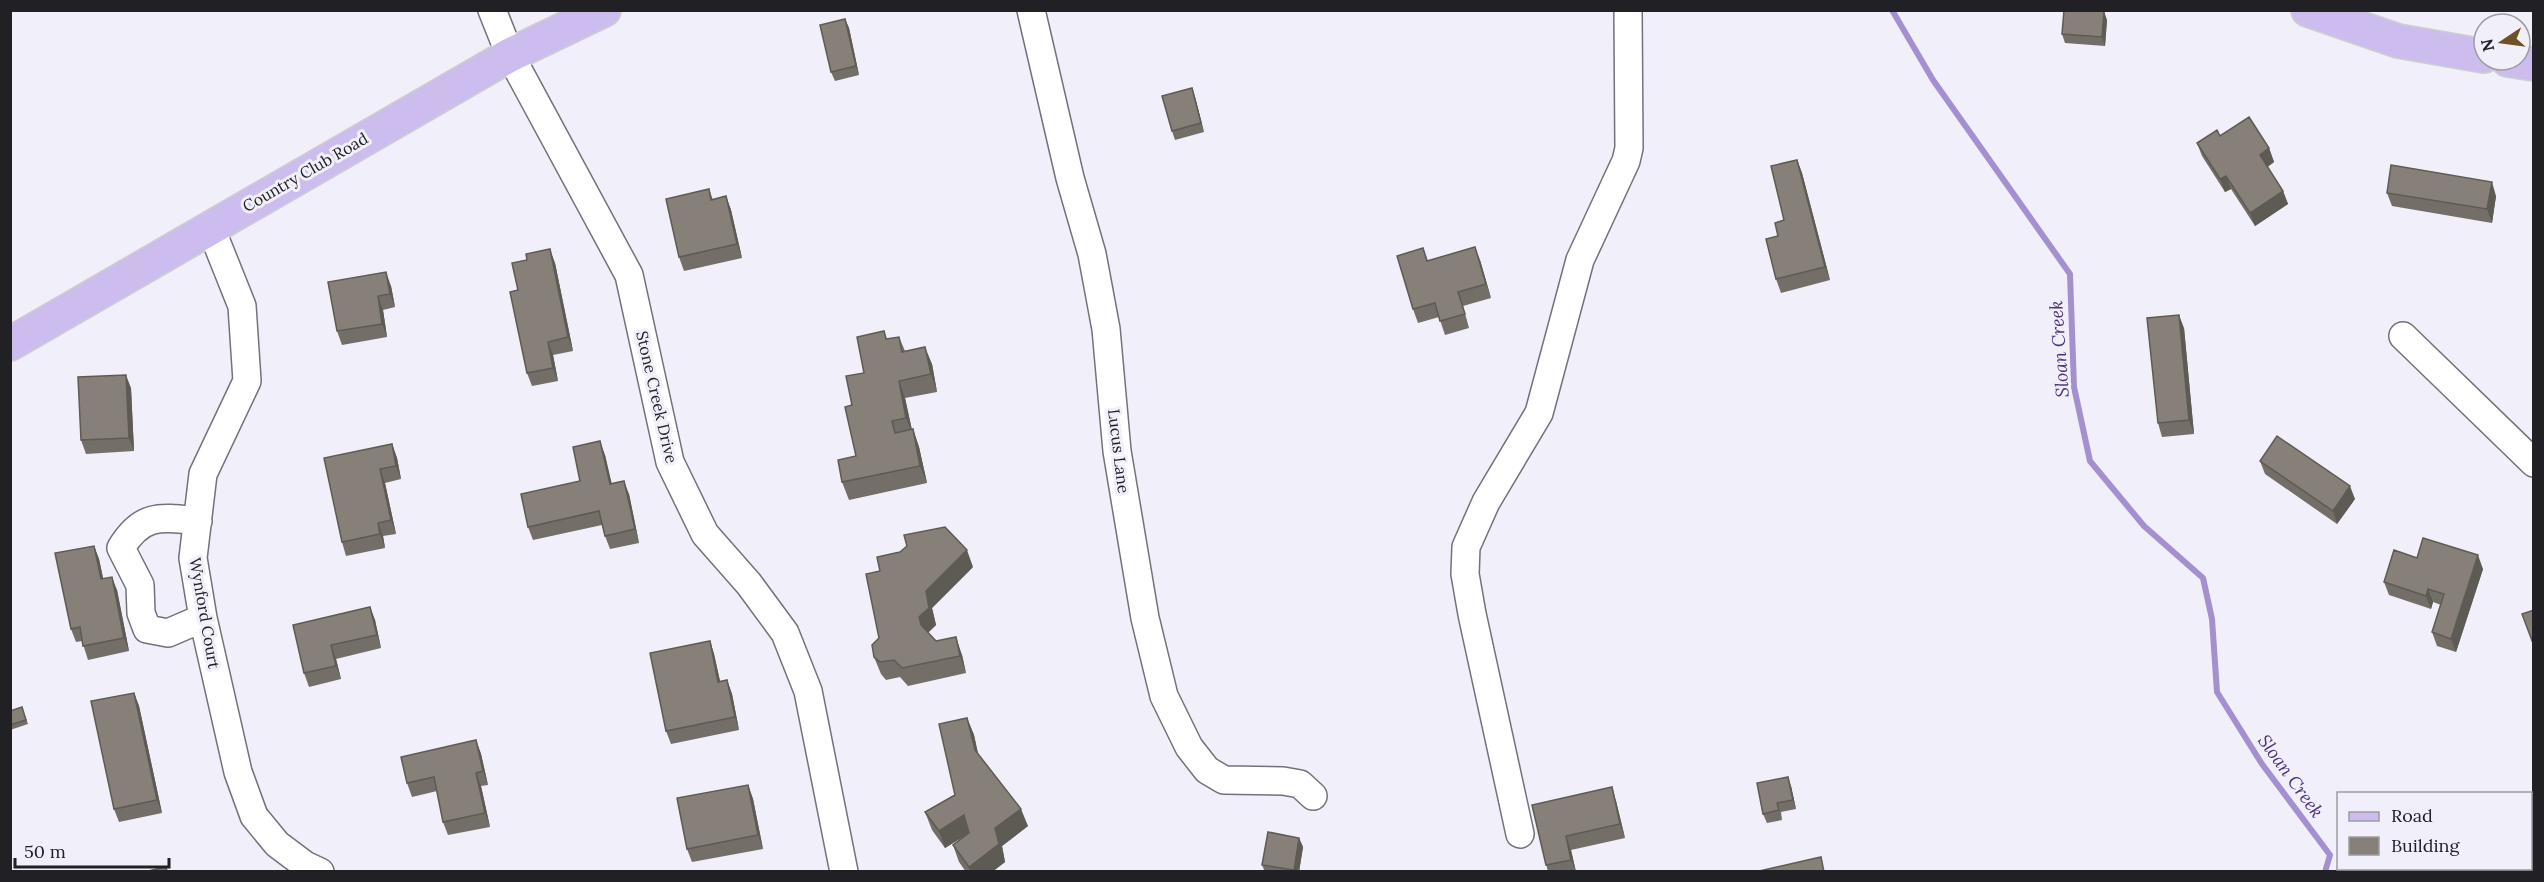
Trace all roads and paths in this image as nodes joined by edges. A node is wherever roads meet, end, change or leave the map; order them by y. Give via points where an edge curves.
1 (492, 10) edge
2 (604, 10) edge
3 (1031, 10) edge
4 (1628, 10) edge
5 (2308, 10) edge
6 (2472, 54) edge
7 (510, 55) junction
8 (210, 226) junction
9 (2403, 336) dead end
10 (10, 344) edge
11 (2534, 463) edge
12 (198, 520) junction
13 (203, 618) junction
14 (1313, 796) dead end
15 (1520, 834) dead end
16 (320, 872) edge
17 (844, 872) edge

1 - 7 street, Stone Creek Drive
2 - 7 main road, Country Club Road
3 - 14 street, Lucus Lane via 1092,254 1106,329 1119,462 1145,618 1164,696 1189,747 1207,770 1224,780 1300,784
4 - 15 street via 1626,161 1580,260 1539,413 1486,502 1466,547 1465,574 1474,625
5 - 6 main road via 2398,41
7 - 8 main road, Country Club Road
7 - 17 street, Stone Creek Drive via 629,275 670,462 705,534 785,633 808,691
8 - 10 main road, Country Club Road
8 - 12 street, Wynford Court via 242,306 247,381 203,474
9 - 11 street
12 - 13 street, Wynford Court via 193,558
12 - 13 street via 154,519 132,530 121,548 140,585 141,613 147,629 168,633
13 - 16 street, Wynford Court via 238,772 254,816 277,844

